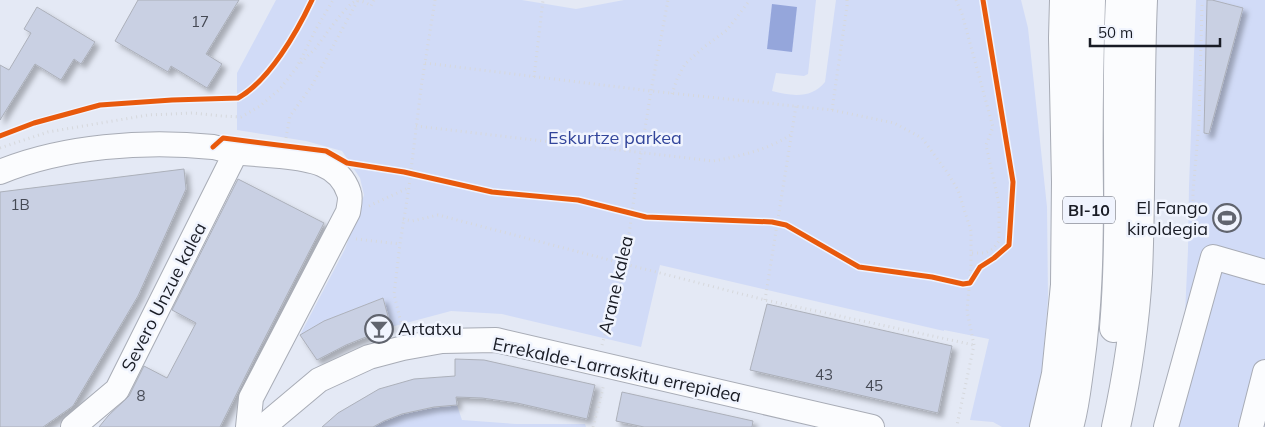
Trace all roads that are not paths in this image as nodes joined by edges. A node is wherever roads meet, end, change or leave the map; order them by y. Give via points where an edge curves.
1 (1044, 0) edge
2 (1064, 0) edge
3 (1091, 0) edge
4 (1120, 0) edge
5 (1143, 0) edge
6 (236, 152) junction
7 (0, 172) edge
8 (1066, 182) junction
9 (1265, 272) edge
10 (1265, 372) edge
11 (1057, 422) edge
12 (1167, 425) edge
13 (1107, 426) edge
14 (74, 427) edge
15 (248, 427) edge
16 (263, 427) edge
17 (872, 427) edge
18 (1251, 427) edge

1 - 8 highway via 1055,114
2 - 8 highway
3 - 11 highway, BI-10 via 1088,286 1084,338 1078,380
4 - 13 highway, BI-10 via 1118,237 1112,360 1104,410
5 - 13 highway via 1138,274 1128,358
6 - 7 street via 136,144 69,152
6 - 14 street, Severo Unzue kalea via 117,390
6 - 15 street via 320,163 339,176 350,194 348,212 251,398
8 - 11 highway via 1065,285 1056,374
9 - 12 street via 1213,257
10 - 18 street
16 - 17 street, Errekalde-Larraskitu errepidea via 319,380 369,358 442,341 496,340

